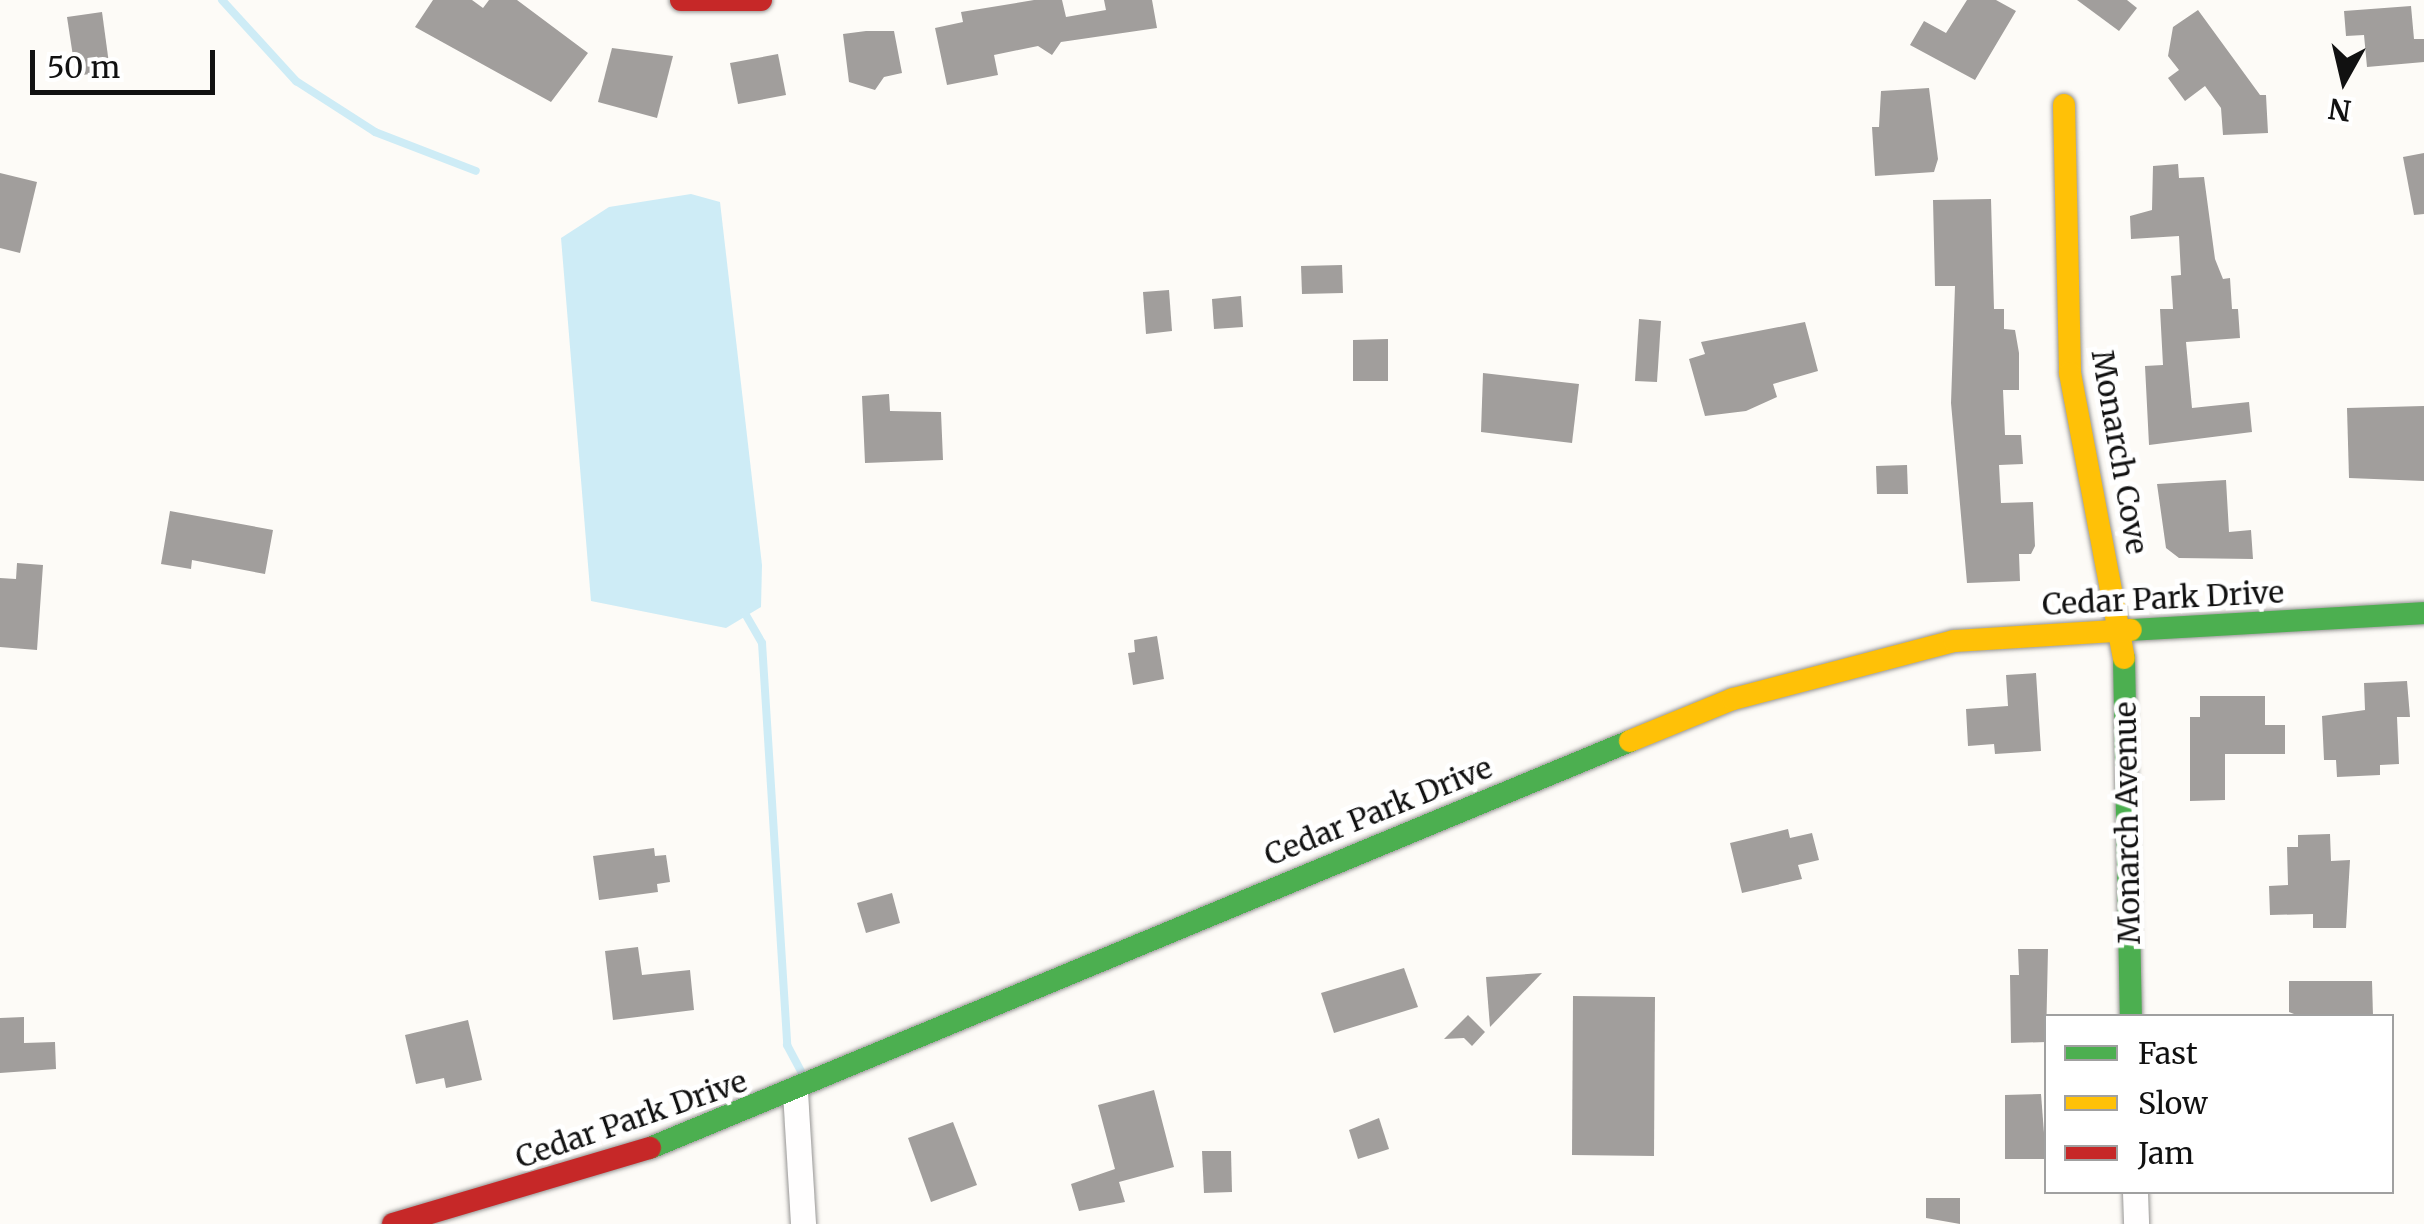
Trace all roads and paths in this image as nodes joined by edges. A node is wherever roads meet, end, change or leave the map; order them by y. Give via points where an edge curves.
1 (681, 0) edge
2 (761, 0) edge
3 (2064, 104) dead end
4 (2424, 613) edge
5 (2123, 630) junction
6 (2131, 1014) edge
7 (795, 1092) junction
8 (2135, 1194) edge
9 (393, 1224) edge
10 (803, 1224) edge
11 (2136, 1224) edge

1 - 2 street
3 - 5 street, Monarch Cove via 2070,373
4 - 5 street, Cedar Park Drive
5 - 6 street, Monarch Avenue
5 - 7 street, Cedar Park Drive via 1954,641 1733,699 1136,943
7 - 9 street, Cedar Park Drive via 630,1156
7 - 10 street
8 - 11 street

